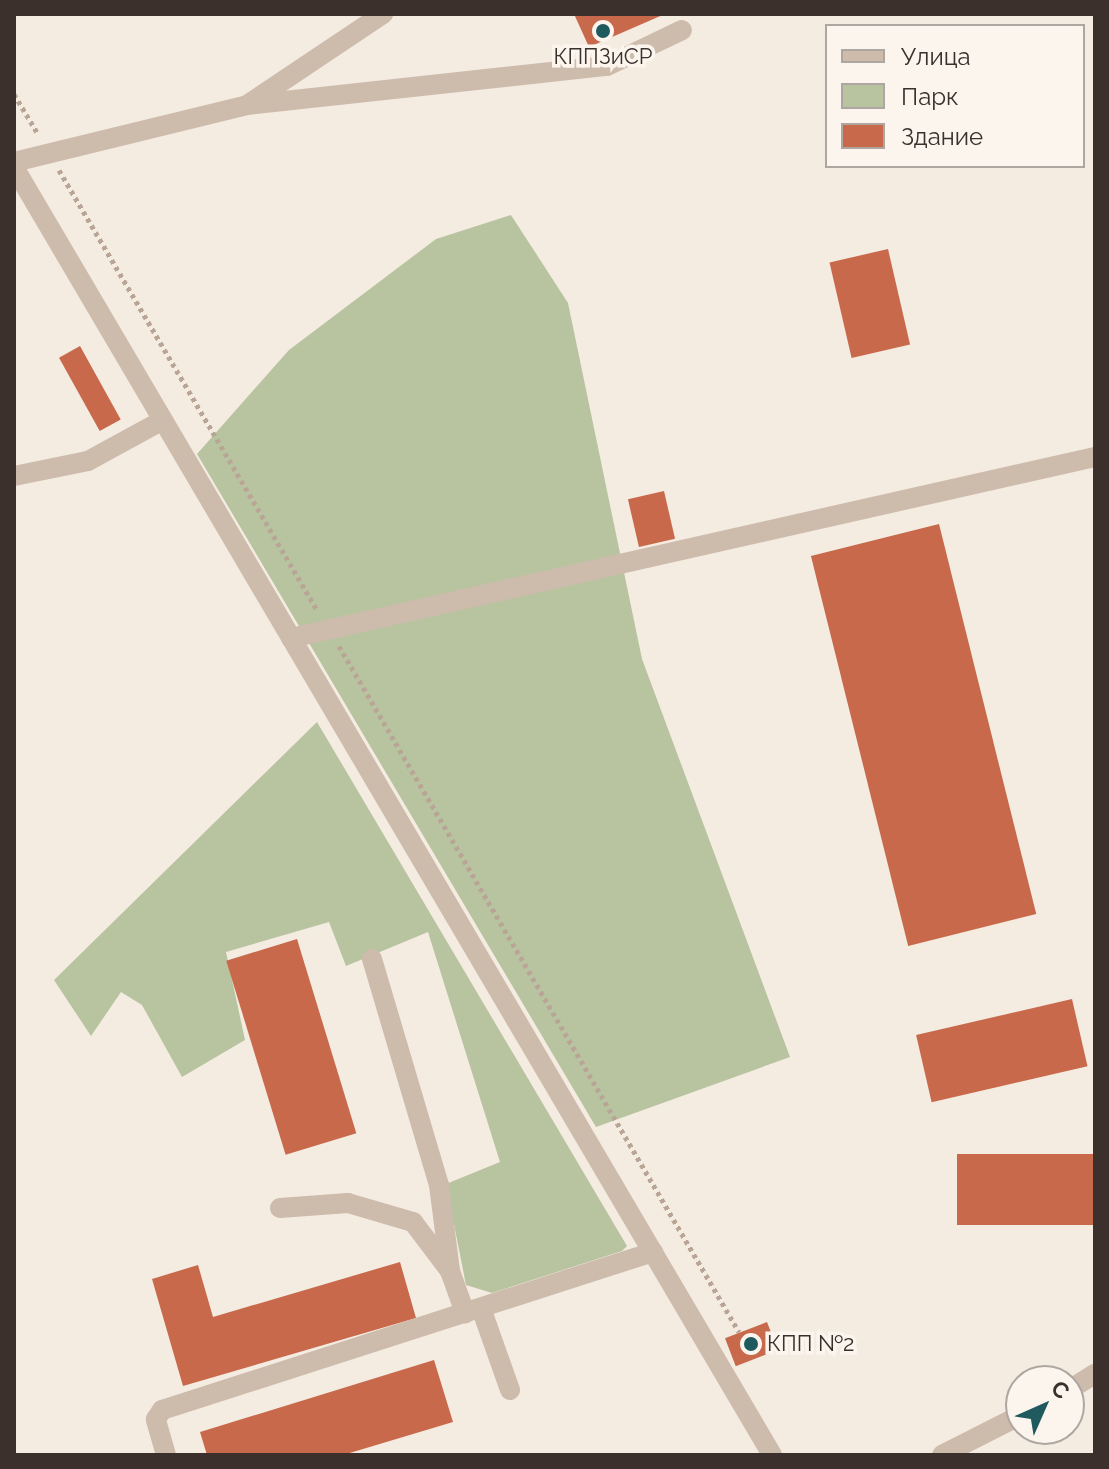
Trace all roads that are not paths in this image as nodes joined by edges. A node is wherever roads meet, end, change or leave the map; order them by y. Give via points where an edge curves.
1 (383, 14) edge
2 (682, 30) dead end
3 (247, 105) junction
4 (14, 165) edge
5 (163, 420) junction
6 (1095, 457) edge
7 (14, 476) edge
8 (291, 638) junction
9 (372, 959) dead end
10 (280, 1208) dead end
11 (653, 1252) junction
12 (450, 1271) junction
13 (473, 1310) junction
14 (510, 1390) dead end
15 (1005, 1423) edge
16 (166, 1455) edge
17 (772, 1455) edge
18 (942, 1455) edge

1 - 3 street
2 - 3 street via 607,66
3 - 4 street
4 - 5 street
5 - 7 street via 88,461
5 - 8 street
6 - 8 street
8 - 11 street
9 - 12 street via 439,1185
10 - 12 street via 348,1203 384,1211 413,1222
11 - 13 street
11 - 17 street
12 - 13 street
13 - 14 street
13 - 16 street via 162,1410 156,1419
15 - 18 street

